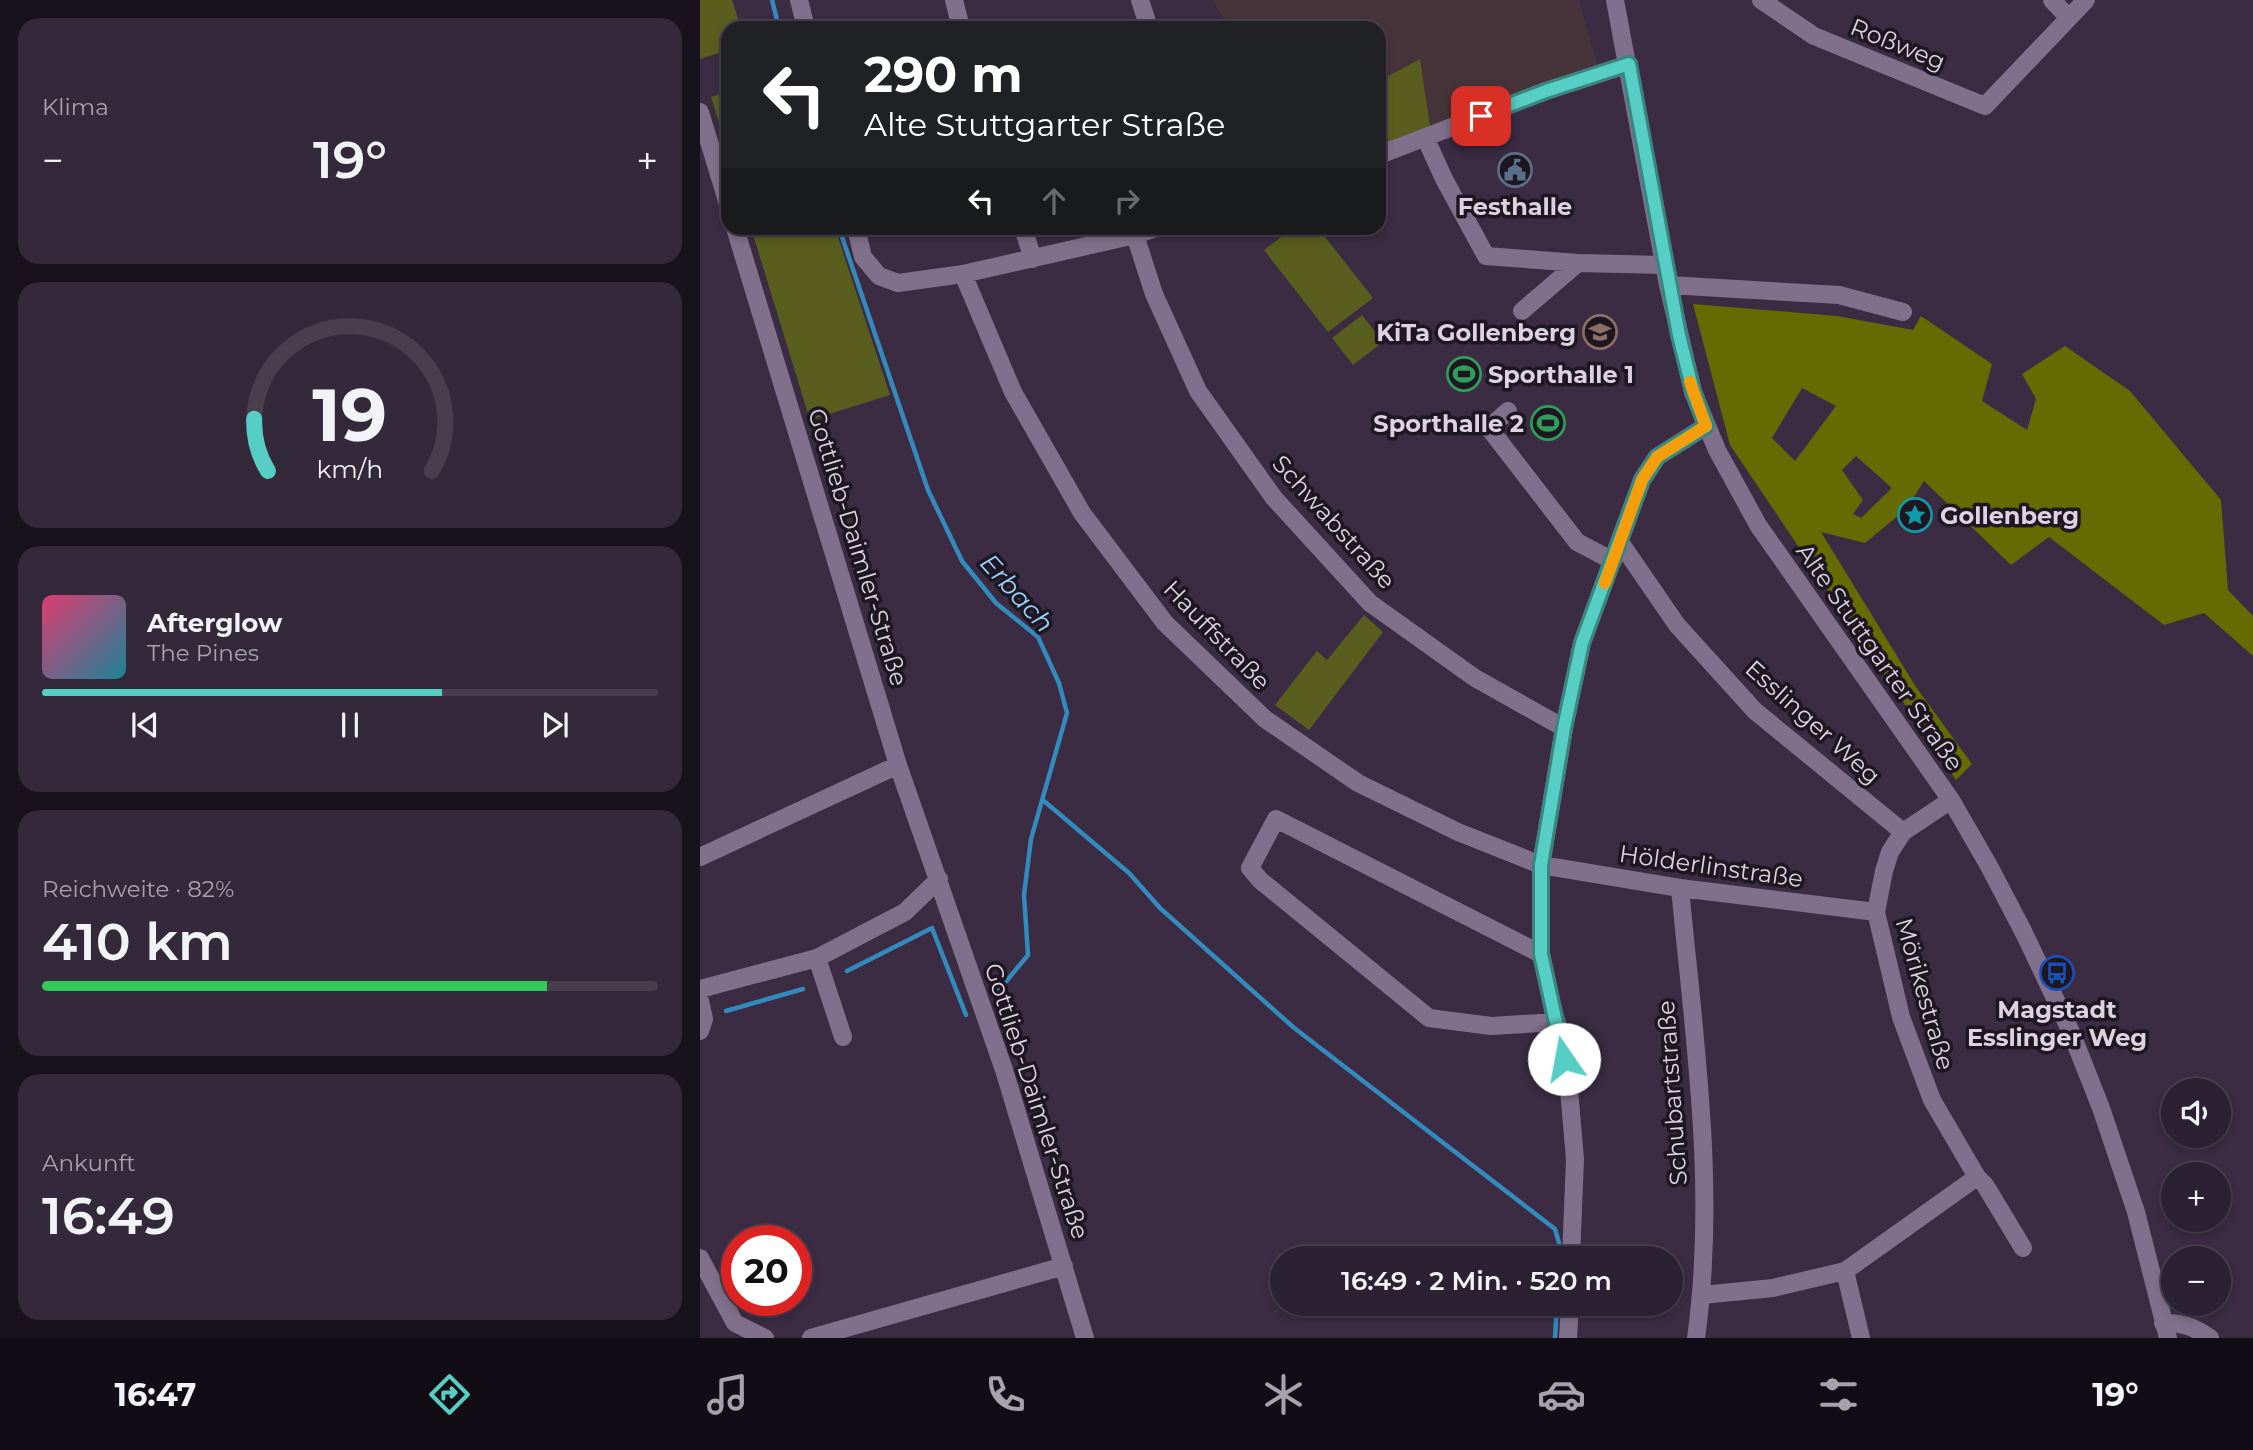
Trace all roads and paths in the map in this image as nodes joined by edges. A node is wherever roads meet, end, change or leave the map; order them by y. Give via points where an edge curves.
1 (799, 0) edge
2 (954, 0) edge
3 (1158, 0) edge
4 (1615, 0) edge
5 (1761, 0) edge
6 (2052, 0) edge
7 (2087, 0) edge
8 (1145, 15) edge
9 (2069, 18) junction
10 (804, 21) edge
11 (959, 21) edge
12 (1629, 64) junction
13 (700, 112) edge
14 (1424, 137) junction
15 (1386, 152) edge
16 (721, 181) edge
17 (737, 235) edge
18 (858, 235) edge
19 (1025, 235) edge
20 (1135, 235) joint
21 (1033, 258) junction
22 (1578, 263) junction
23 (1664, 265) junction
24 (963, 274) junction
25 (1668, 285) junction
26 (1522, 311) dead end
27 (1903, 312) dead end
28 (1508, 411) dead end
29 (1706, 426) junction
30 (1620, 542) junction
31 (1613, 561) junction
32 (1564, 728) junction
33 (898, 765) junction
34 (1951, 800) junction
35 (1903, 832) junction
36 (700, 858) edge
37 (1541, 865) junction
38 (939, 879) junction
39 (1680, 888) junction
40 (1876, 912) junction
41 (1541, 954) junction
42 (817, 958) junction
43 (700, 989) edge
44 (700, 1001) edge
45 (1556, 1022) junction
46 (700, 1031) edge
47 (843, 1037) dead end
48 (1977, 1177) junction
49 (1571, 1246) edge
50 (2023, 1248) dead end
51 (700, 1258) edge
52 (1064, 1266) junction
53 (1845, 1271) junction
54 (1702, 1295) junction
55 (1569, 1316) edge
56 (2165, 1331) edge
57 (765, 1338) edge
58 (811, 1338) edge
59 (1085, 1338) edge
60 (1568, 1338) edge
61 (1696, 1338) edge
62 (1861, 1338) edge
63 (2210, 1338) edge

1 - 10 street
2 - 11 street
3 - 8 street
4 - 12 street, Alte Stuttgarter Straße
5 - 9 street, Roßweg via 1814,36 1984,106
6 - 9 street
7 - 9 street
12 - 14 street
12 - 23 street, Alte Stuttgarter Straße
13 - 16 street
14 - 15 street
14 - 22 street via 1486,256
17 - 33 street, Gottlieb-Daimler-Straße
18 - 24 street via 863,257 879,276 898,283
19 - 21 street
20 - 21 street
20 - 32 street, Schwabstraße via 1154,294 1198,391 1274,498 1370,603 1475,678
21 - 24 street
22 - 23 street
22 - 26 street
23 - 25 street, Alte Stuttgarter Straße
24 - 37 street, Hauffstraße via 1013,391 1082,513 1165,624 1265,719 1358,783 1458,832
25 - 27 street via 1839,295
25 - 29 street, Alte Stuttgarter Straße
28 - 31 street via 1489,428 1577,542
29 - 30 street via 1657,457 1642,480
29 - 34 street, Alte Stuttgarter Straße via 1758,525
30 - 31 street
30 - 35 street, Esslinger Weg via 1677,625 1755,711
31 - 32 street via 1582,643
32 - 37 street
33 - 36 street
33 - 38 street, Gottlieb-Daimler-Straße
34 - 35 street, Mörikestraße
34 - 56 street, Alte Stuttgarter Straße via 2024,933 2085,1067 2136,1212
35 - 40 street, Mörikestraße via 1890,852
37 - 39 street, Hölderlinstraße
37 - 41 street
38 - 42 street via 905,912
38 - 52 street, Gottlieb-Daimler-Straße
39 - 40 street, Hölderlinstraße
39 - 54 street, Schubartstraße via 1704,1143
40 - 48 street, Mörikestraße via 1901,1017 1932,1100
41 - 45 street
41 - 45 street via 1276,819 1250,868 1429,1018 1491,1026
42 - 43 street
42 - 47 street
44 - 46 street via 704,1019
45 - 49 street via 1568,1078 1575,1159
48 - 50 street, Mörikestraße
48 - 53 street
51 - 57 street via 735,1323
52 - 58 street
52 - 59 street, Gottlieb-Daimler-Straße
53 - 54 street via 1773,1288
53 - 62 street
54 - 61 street, Schubartstraße
55 - 60 street
56 - 63 street, Alte Stuttgarter Straße via 2175,1322

